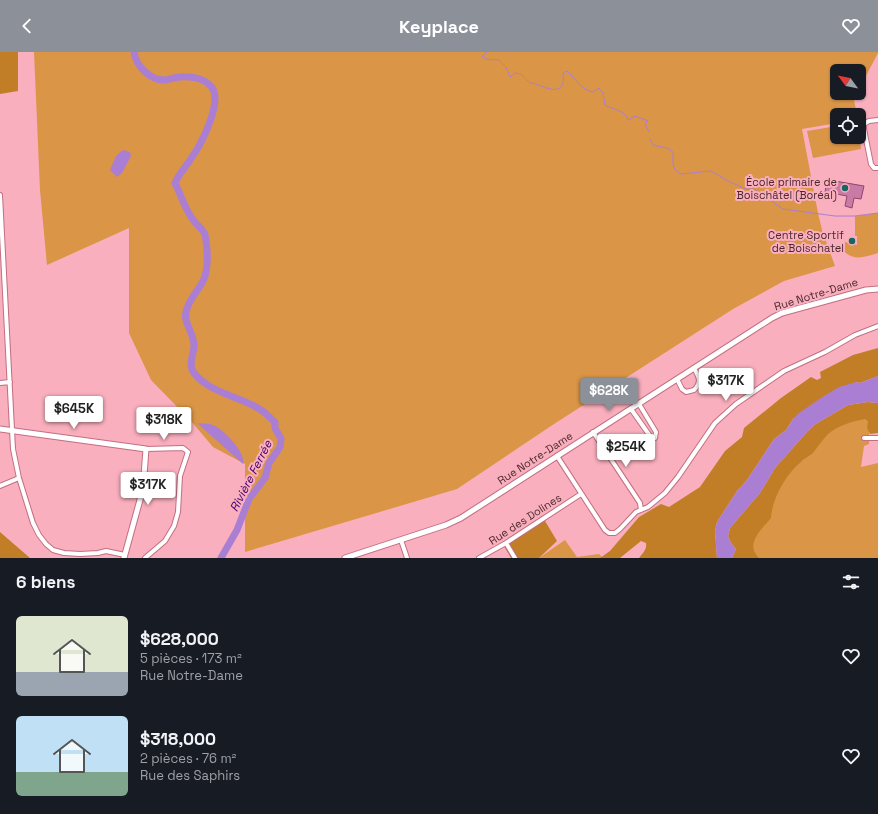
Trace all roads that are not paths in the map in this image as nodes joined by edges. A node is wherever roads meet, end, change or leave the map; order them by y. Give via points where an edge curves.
1 (878, 120) edge
2 (878, 168) edge
3 (0, 195) edge
4 (2, 272) edge
5 (878, 289) edge
6 (878, 326) edge
7 (694, 368) junction
8 (676, 379) junction
9 (10, 382) junction
10 (0, 383) edge
11 (639, 404) junction
12 (631, 409) junction
13 (0, 429) edge
14 (12, 431) junction
15 (594, 432) junction
16 (864, 438) dead end
17 (878, 438) edge
18 (146, 450) junction
19 (557, 456) junction
20 (19, 478) junction
21 (0, 486) edge
22 (581, 494) junction
23 (641, 510) junction
24 (401, 540) junction
25 (506, 543) junction
26 (125, 556) edge
27 (360, 556) edge
28 (145, 558) edge
29 (345, 558) edge
30 (407, 558) edge
31 (479, 558) edge
32 (515, 558) edge

1 - 2 street via 864,124 870,161 874,168
3 - 4 street
4 - 9 street
5 - 7 street, Rue Notre-Dame via 782,313
6 - 23 street via 784,371 736,404 715,423 665,493
7 - 8 street, Rue Notre-Dame
7 - 8 street via 700,382 694,390 686,392
8 - 11 street, Rue Notre-Dame
9 - 10 street
9 - 14 street
11 - 12 street, Rue Notre-Dame
11 - 12 street via 656,432 654,438
12 - 15 street, Rue Notre-Dame
13 - 14 street
14 - 18 street
14 - 20 street
15 - 19 street, Rue Notre-Dame
15 - 23 street via 640,504
16 - 17 street
18 - 26 street via 143,489
18 - 28 street via 183,448 188,452 180,476 178,512 174,526 165,541
19 - 22 street
19 - 24 street, Rue Notre-Dame via 461,518
20 - 21 street
20 - 26 street via 38,535 53,550 86,554 106,551
22 - 23 street via 605,530 612,534 620,530
22 - 25 street, Rue des Dolines
24 - 27 street, Rue Notre-Dame
24 - 30 street
25 - 31 street, Rue des Dolines
25 - 32 street
27 - 29 street, Rue Notre-Dame

